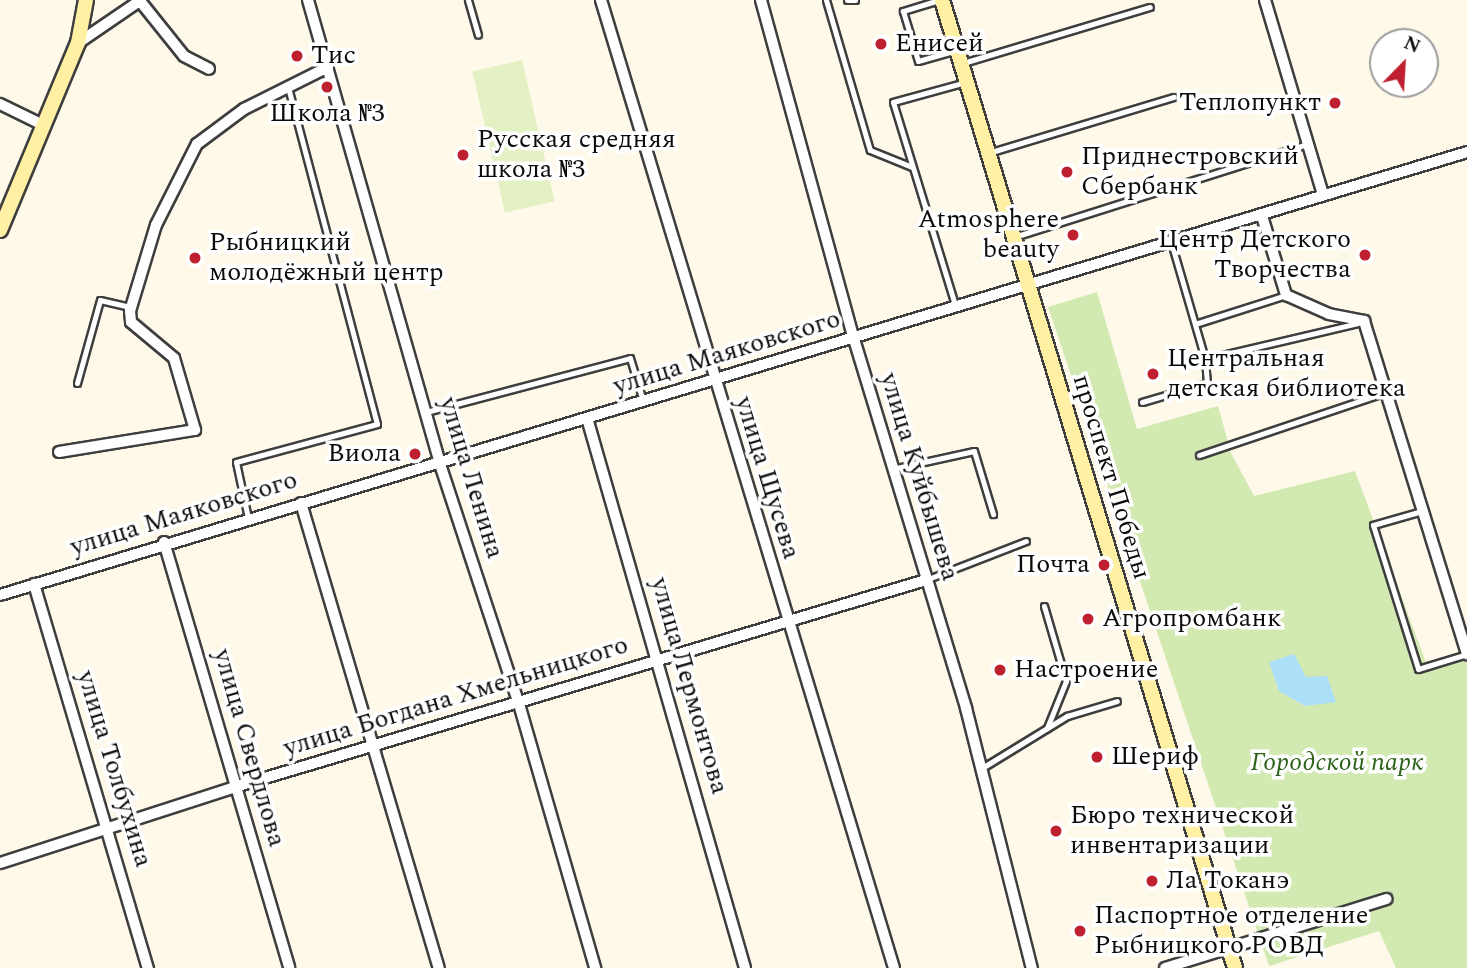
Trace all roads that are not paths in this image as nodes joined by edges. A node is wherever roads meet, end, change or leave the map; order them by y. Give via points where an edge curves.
1 (86, 0) edge
2 (141, 0) edge
3 (308, 0) edge
4 (468, 0) edge
5 (601, 0) edge
6 (761, 0) edge
7 (826, 0) edge
8 (847, 0) edge
9 (855, 0) edge
10 (941, 0) edge
11 (1265, 0) edge
12 (1150, 7) dead end
13 (478, 35) dead end
14 (78, 43) junction
15 (958, 57) junction
16 (328, 67) junction
17 (209, 69) dead end
18 (966, 82) junction
19 (288, 85) junction
20 (1174, 97) dead end
21 (0, 104) edge
22 (43, 125) junction
23 (1310, 143) junction
24 (1467, 152) edge
25 (989, 153) junction
26 (912, 167) junction
27 (1323, 195) junction
28 (1262, 216) junction
29 (0, 230) edge
30 (1011, 238) junction
31 (1171, 242) junction
32 (1028, 285) junction
33 (1286, 295) junction
34 (131, 307) junction
35 (956, 308) junction
36 (1364, 321) junction
37 (1195, 324) junction
38 (854, 339) junction
39 (1205, 359) junction
40 (712, 378) junction
41 (77, 383) dead end
42 (1386, 392) junction
43 (643, 402) junction
44 (1142, 402) dead end
45 (426, 412) junction
46 (587, 418) junction
47 (59, 453) dead end
48 (1199, 455) dead end
49 (439, 461) junction
50 (892, 469) junction
51 (301, 503) junction
52 (1422, 511) junction
53 (993, 514) dead end
54 (248, 518) junction
55 (1027, 541) dead end
56 (164, 542) junction
57 (926, 580) junction
58 (34, 584) junction
59 (0, 595) edge
60 (1044, 606) dead end
61 (788, 621) junction
62 (1467, 654) edge
63 (659, 659) junction
64 (1117, 701) dead end
65 (519, 704) junction
66 (1045, 730) junction
67 (373, 745) junction
68 (979, 770) junction
69 (238, 786) junction
70 (108, 827) junction
71 (0, 863) edge
72 (1386, 899) dead end
73 (1227, 948) junction
74 (148, 968) edge
75 (289, 968) edge
76 (439, 968) edge
77 (595, 968) edge
78 (745, 968) edge
79 (894, 968) edge
80 (1032, 968) edge
81 (1165, 968) edge
82 (1235, 968) edge

1 - 14 street
2 - 14 street
2 - 17 street via 184,56
3 - 16 street, улица Ленина
4 - 13 lane
5 - 40 street, улица Щусева
6 - 38 street, улица Куйбышева
7 - 26 lane via 870,150
8 - 9 lane
10 - 15 street, проспект Победы
10 - 15 lane via 903,11 918,61
11 - 23 street
12 - 15 lane
14 - 22 street
15 - 18 street, проспект Победы
16 - 19 street
16 - 45 street, улица Ленина
18 - 25 street, проспект Победы
18 - 26 lane via 893,102
19 - 34 street via 214,128 189,153 156,225
19 - 54 lane via 377,424 236,462
20 - 25 lane
21 - 22 street
22 - 29 street
23 - 27 street
23 - 30 lane
24 - 27 street, улица Маяковского
25 - 30 street, проспект Победы
26 - 35 lane
27 - 28 street, улица Маяковского
28 - 31 street, улица Маяковского
28 - 33 street
30 - 32 street, проспект Победы
31 - 32 street, улица Маяковского
31 - 37 lane
32 - 35 street, улица Маяковского
32 - 73 street, проспект Победы
33 - 36 street via 1329,314
33 - 37 lane
34 - 41 lane via 100,300
34 - 47 street via 131,322 174,358 195,430
35 - 38 street, улица Маяковского
36 - 39 lane
36 - 42 street
37 - 39 lane
38 - 40 street, улица Маяковского
38 - 50 street, улица Куйбышева
39 - 44 lane via 1207,383
40 - 43 street, улица Маяковского
40 - 61 street, улица Щусева
42 - 48 lane
42 - 52 street
43 - 45 lane via 630,358
43 - 46 street, улица Маяковского
45 - 49 street, улица Ленина
46 - 49 street, улица Маяковского
46 - 63 street, улица Лермонтова
49 - 51 street, улица Маяковского
49 - 65 street, улица Ленина
50 - 53 lane via 974,451
50 - 57 street, улица Куйбышева
51 - 54 street, улица Маяковского
51 - 67 street
52 - 62 street
52 - 62 lane via 1373,525 1418,669
54 - 56 street, улица Маяковского
55 - 57 lane
56 - 58 street, улица Маяковского
56 - 69 street, улица Свердлова
57 - 61 street, улица Богдана Хмельницкого
57 - 68 street, улица Куйбышева via 966,708
58 - 59 street, улица Маяковского
58 - 70 street, улица Толбухина
60 - 66 lane via 1066,681
61 - 63 street, улица Богдана Хмельницкого
61 - 79 street, улица Щусева
63 - 65 street, улица Богдана Хмельницкого
63 - 78 street, улица Лермонтова
64 - 66 lane via 1067,716
65 - 67 street, улица Богдана Хмельницкого
65 - 77 street, улица Ленина
66 - 68 lane
67 - 69 street, улица Богдана Хмельницкого
67 - 76 street
68 - 80 street, улица Куйбышева
69 - 70 street, улица Богдана Хмельницкого
69 - 75 street, улица Свердлова
70 - 71 street, улица Богдана Хмельницкого
70 - 74 street, улица Толбухина
72 - 73 street
73 - 81 street
73 - 82 street, проспект Победы

